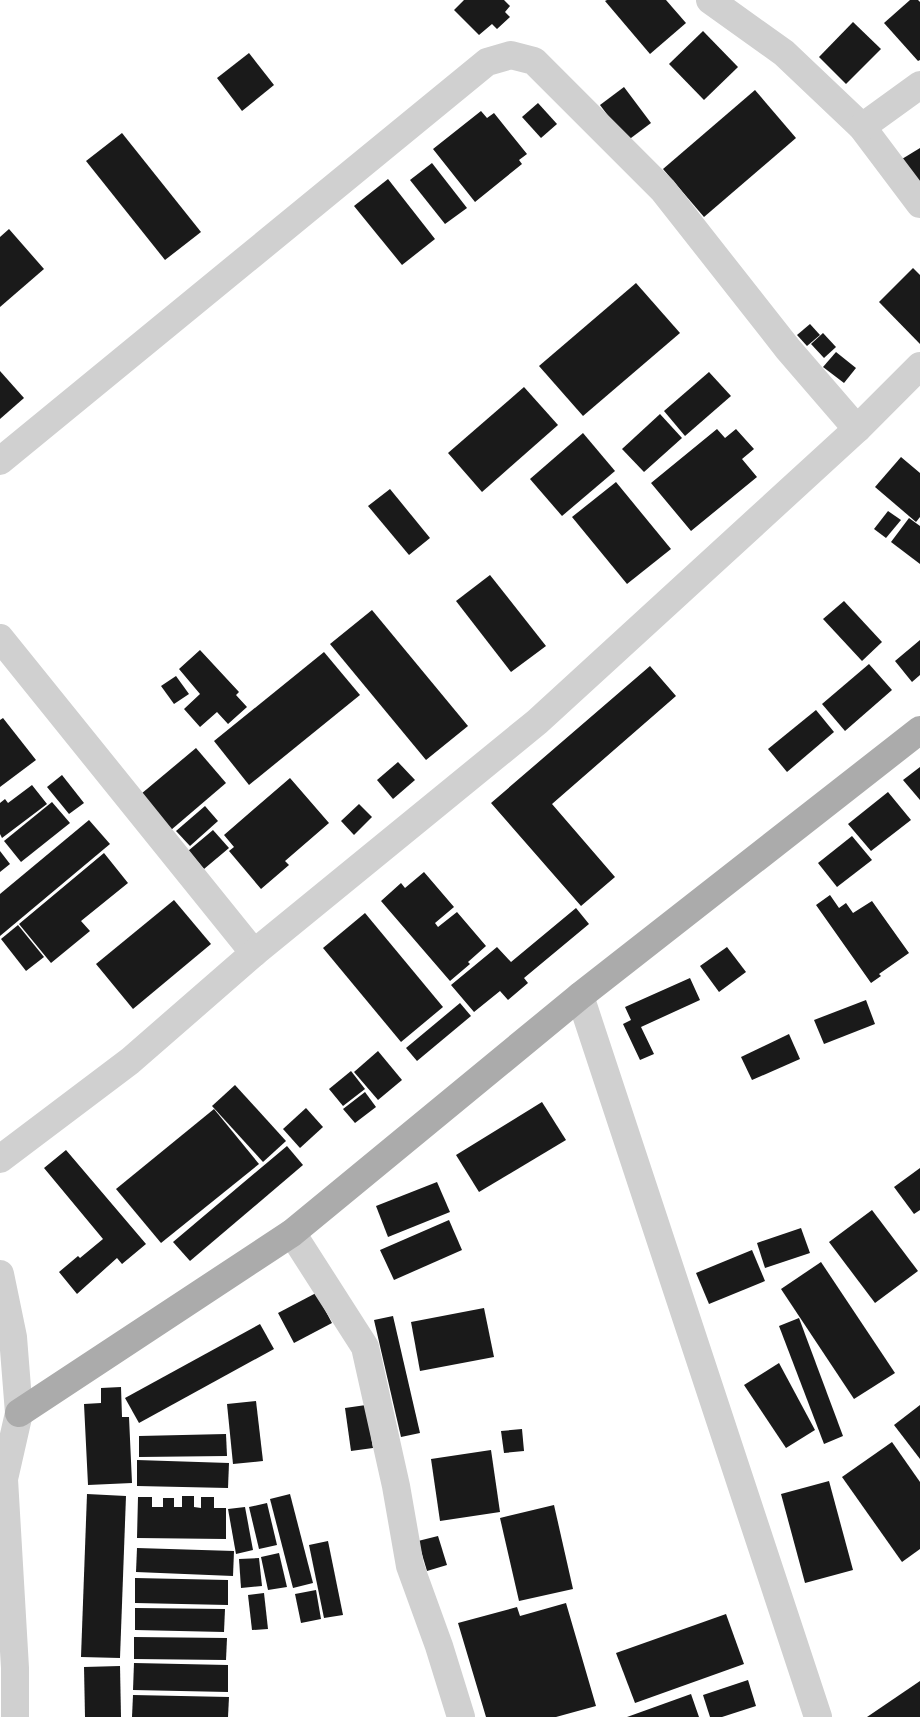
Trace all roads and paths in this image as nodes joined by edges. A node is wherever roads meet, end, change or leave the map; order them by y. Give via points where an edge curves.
1 (710, 0) edge
2 (920, 84) edge
3 (862, 127) junction
4 (920, 204) edge
5 (920, 366) edge
6 (857, 429) junction
7 (0, 461) edge
8 (0, 638) edge
9 (920, 730) edge
10 (254, 953) junction
11 (580, 996) junction
12 (0, 1159) edge
13 (292, 1233) junction
14 (0, 1274) edge
15 (19, 1413) junction
16 (2, 1480) edge
17 (15, 1717) edge
18 (461, 1717) edge
19 (818, 1717) edge

1 - 3 street via 784,53
2 - 3 street
3 - 4 street
5 - 6 street
6 - 7 street via 788,349 663,190 534,61 511,56 486,62
6 - 10 street via 537,722
8 - 10 street
9 - 11 main road
10 - 12 street via 130,1062
11 - 13 main road
11 - 19 street
13 - 15 main road
13 - 18 street via 365,1347 410,1566
14 - 15 street via 13,1337
15 - 16 street
16 - 17 street via 15,1668

